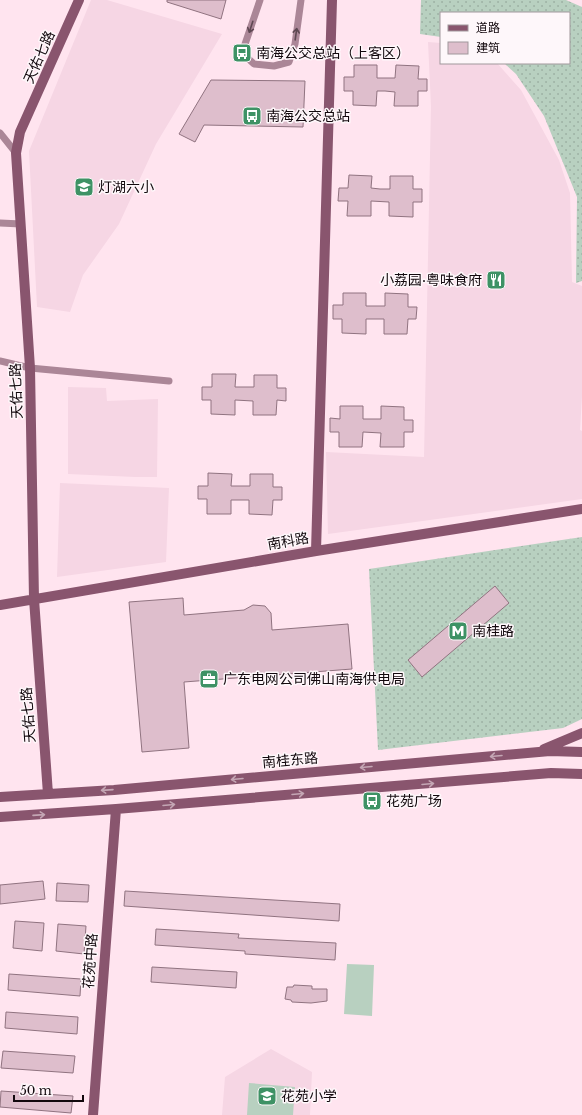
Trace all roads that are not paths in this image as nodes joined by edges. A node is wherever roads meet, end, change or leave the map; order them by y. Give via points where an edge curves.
1 (79, 0) edge
2 (260, 0) edge
3 (301, 0) edge
4 (332, 0) edge
5 (0, 133) edge
6 (16, 153) junction
7 (0, 223) edge
8 (20, 224) junction
9 (0, 361) edge
10 (30, 368) junction
11 (169, 381) dead end
12 (582, 509) edge
13 (316, 551) junction
14 (34, 599) junction
15 (0, 605) edge
16 (582, 733) edge
17 (535, 752) junction
18 (582, 752) edge
19 (543, 774) junction
20 (582, 774) edge
21 (582, 779) edge
22 (48, 794) junction
23 (0, 797) edge
24 (116, 809) junction
25 (0, 817) edge
26 (93, 1115) edge

1 - 6 street, 天佑七路 via 20,132
2 -> 3 street via 242,54 254,64 274,66 289,62 295,44
4 - 13 street
5 - 6 street
6 - 8 street, 天佑七路
7 - 8 street
8 - 10 street, 天佑七路
9 - 10 street
10 - 11 street
10 - 14 street, 天佑七路
12 - 13 street, 南科路
13 - 14 street, 南科路
14 - 15 street, 南科路
14 - 22 street, 天佑七路
16 - 17 street
17 - 18 street, 南桂东路
17 -> 22 street, 南桂东路
19 - 20 street
19 - 21 street
24 -> 19 street
22 - 23 street, 南桂东路
25 -> 24 street
24 - 26 street, 花苑中路

